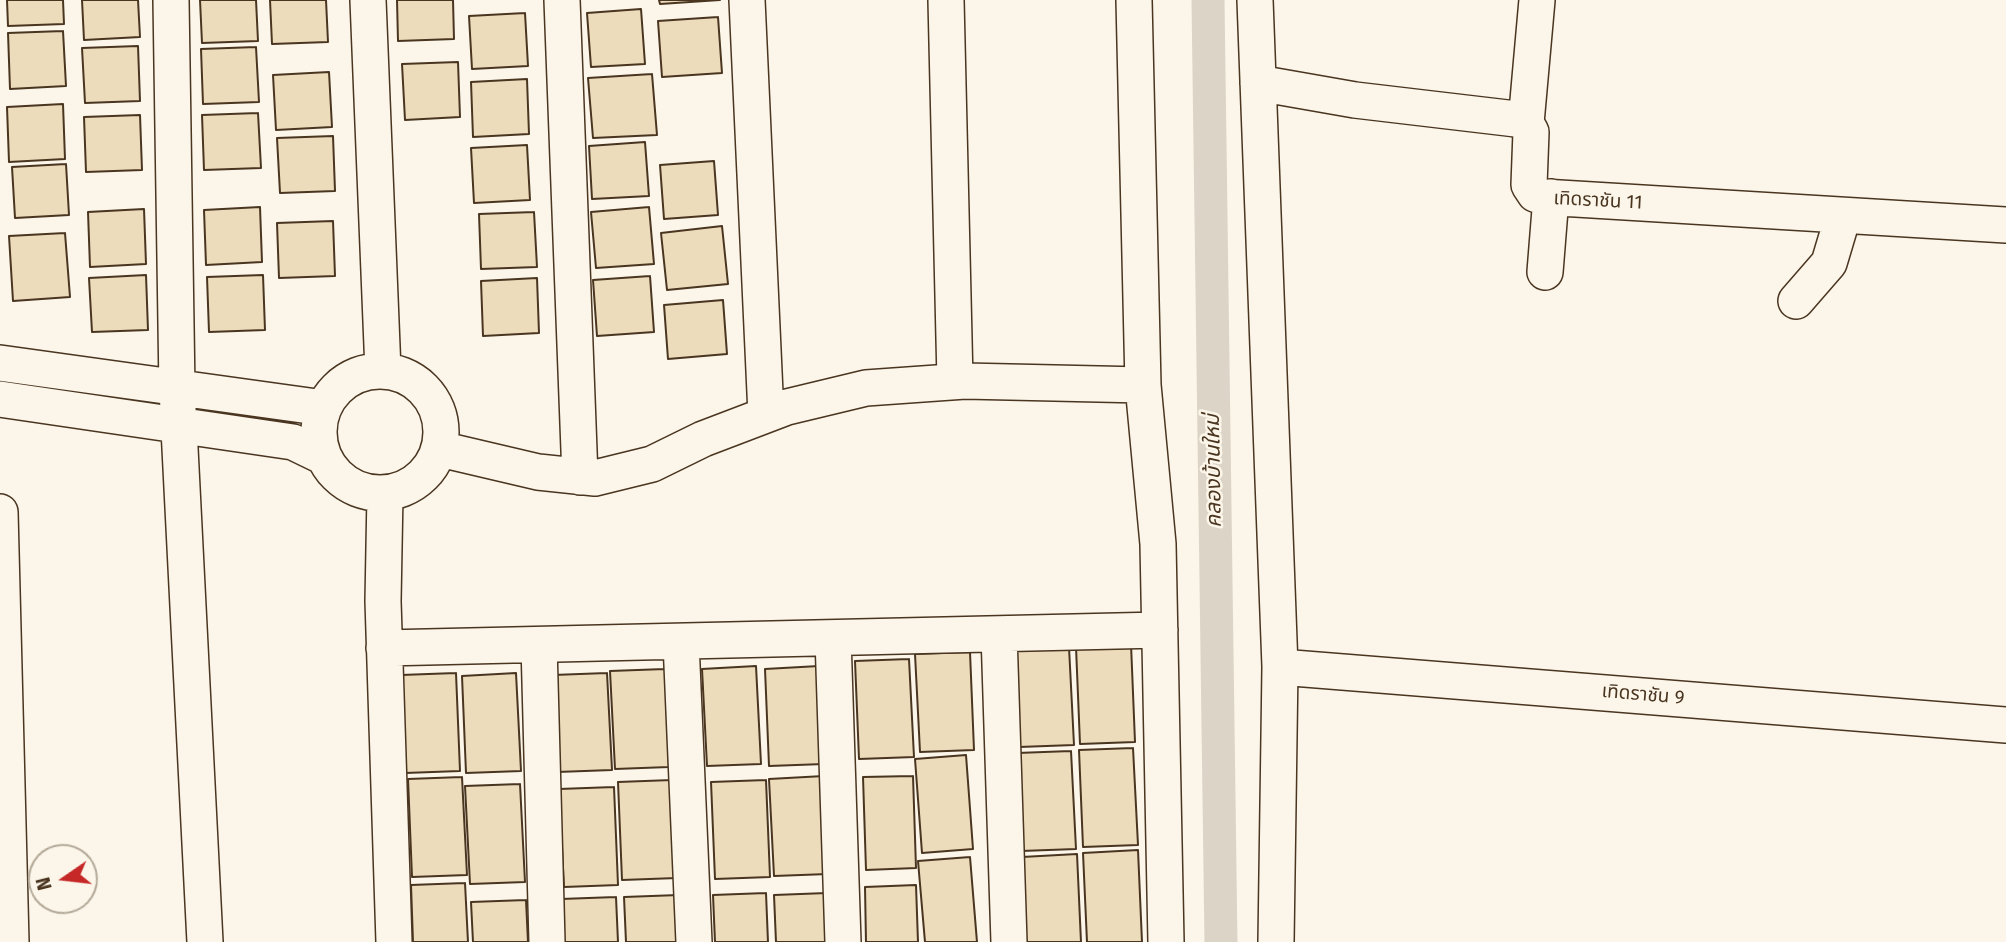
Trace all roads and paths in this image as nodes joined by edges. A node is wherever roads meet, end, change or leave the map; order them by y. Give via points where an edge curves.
1 (170, 0) edge
2 (368, 0) edge
3 (562, 0) edge
4 (747, 0) edge
5 (946, 0) edge
6 (1134, 0) edge
7 (1255, 0) edge
8 (1537, 0) edge
9 (1258, 83) junction
10 (1526, 123) junction
11 (1551, 198) junction
12 (1843, 216) junction
13 (2006, 225) edge
14 (1545, 272) dead end
15 (1796, 301) dead end
16 (0, 363) edge
17 (383, 371) junction
18 (954, 382) junction
19 (1143, 385) junction
20 (177, 389) junction
21 (0, 399) edge
22 (324, 408) junction
23 (766, 415) junction
24 (180, 424) junction
25 (440, 450) junction
26 (324, 457) junction
27 (580, 477) junction
28 (385, 494) junction
29 (0, 512) edge
30 (1160, 631) junction
31 (999, 634) junction
32 (833, 638) junction
33 (681, 642) junction
34 (539, 645) junction
35 (384, 649) junction
36 (1280, 667) junction
37 (2006, 724) edge
38 (11, 942) edge
39 (205, 942) edge
40 (394, 942) edge
41 (547, 942) edge
42 (694, 942) edge
43 (843, 942) edge
44 (1009, 942) edge
45 (1166, 942) edge
46 (1276, 942) edge

1 - 20 street
2 - 17 street
3 - 27 street
4 - 23 street
5 - 18 street
6 - 19 street
7 - 9 street
8 - 10 street
9 - 10 street
9 - 36 street
10 - 11 street, เทิดราชัน 11 via 1531,132 1529,185 1535,194
11 - 12 street, เทิดราชัน 11
11 - 14 street
12 - 13 street, เทิดราชัน 11
12 - 15 street via 1829,263
16 - 20 street
17 - 22 street via 348,380 333,392
17 - 25 street via 409,379 430,396 440,422
18 - 19 street
18 - 23 street via 866,388
19 - 30 street via 1158,544
20 - 22 street
20 - 24 street
21 - 24 street
22 - 26 street via 319,426
23 - 27 street via 652,464 595,478
24 - 26 street via 293,442
24 - 39 street
25 - 27 street
25 - 28 street via 419,480
26 - 28 street via 354,488
28 - 35 street
29 - 38 street
30 - 31 street
30 - 45 street
31 - 32 street
31 - 44 street
32 - 33 street
32 - 43 street
33 - 34 street
33 - 42 street
34 - 35 street
34 - 41 street
35 - 40 street
36 - 37 street, เทิดราชัน 9
36 - 46 street

